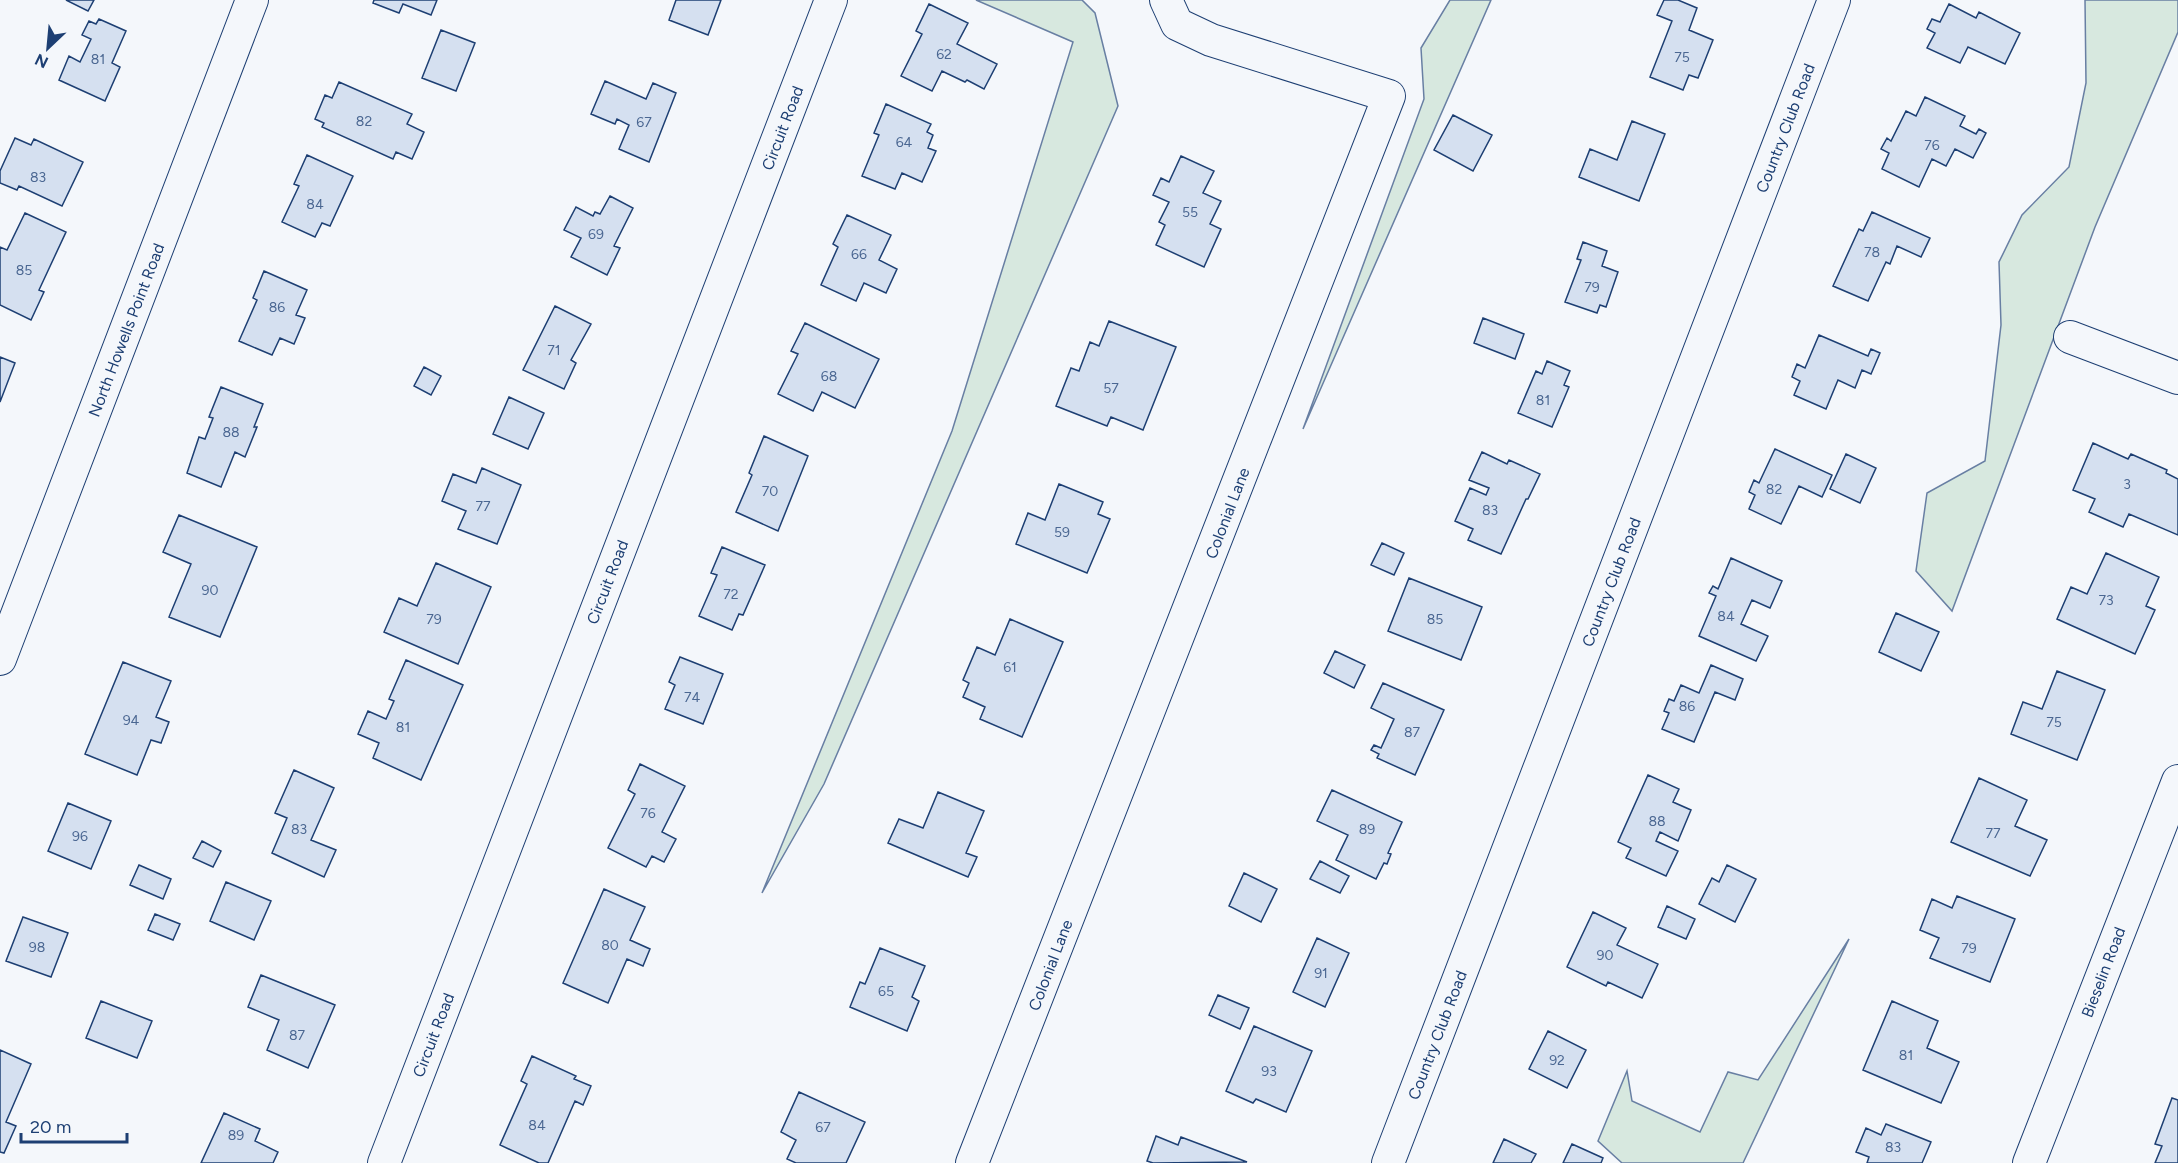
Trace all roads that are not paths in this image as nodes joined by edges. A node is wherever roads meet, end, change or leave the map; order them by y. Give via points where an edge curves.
1 (252, 0) edge
2 (831, 0) edge
3 (1166, 0) edge
4 (1834, 0) edge
5 (2070, 337) dead end
6 (2178, 378) edge
7 (0, 659) edge
8 (2178, 781) edge
9 (384, 1163) edge
10 (972, 1163) edge
11 (1388, 1163) edge
12 (2029, 1163) edge

1 - 7 street, North Howells Point Road
2 - 9 street, Circuit Road
3 - 10 street, Colonial Lane via 1177,24 1211,40 1389,96
4 - 11 street, Country Club Road
5 - 6 street
8 - 12 street, Bieselin Road

